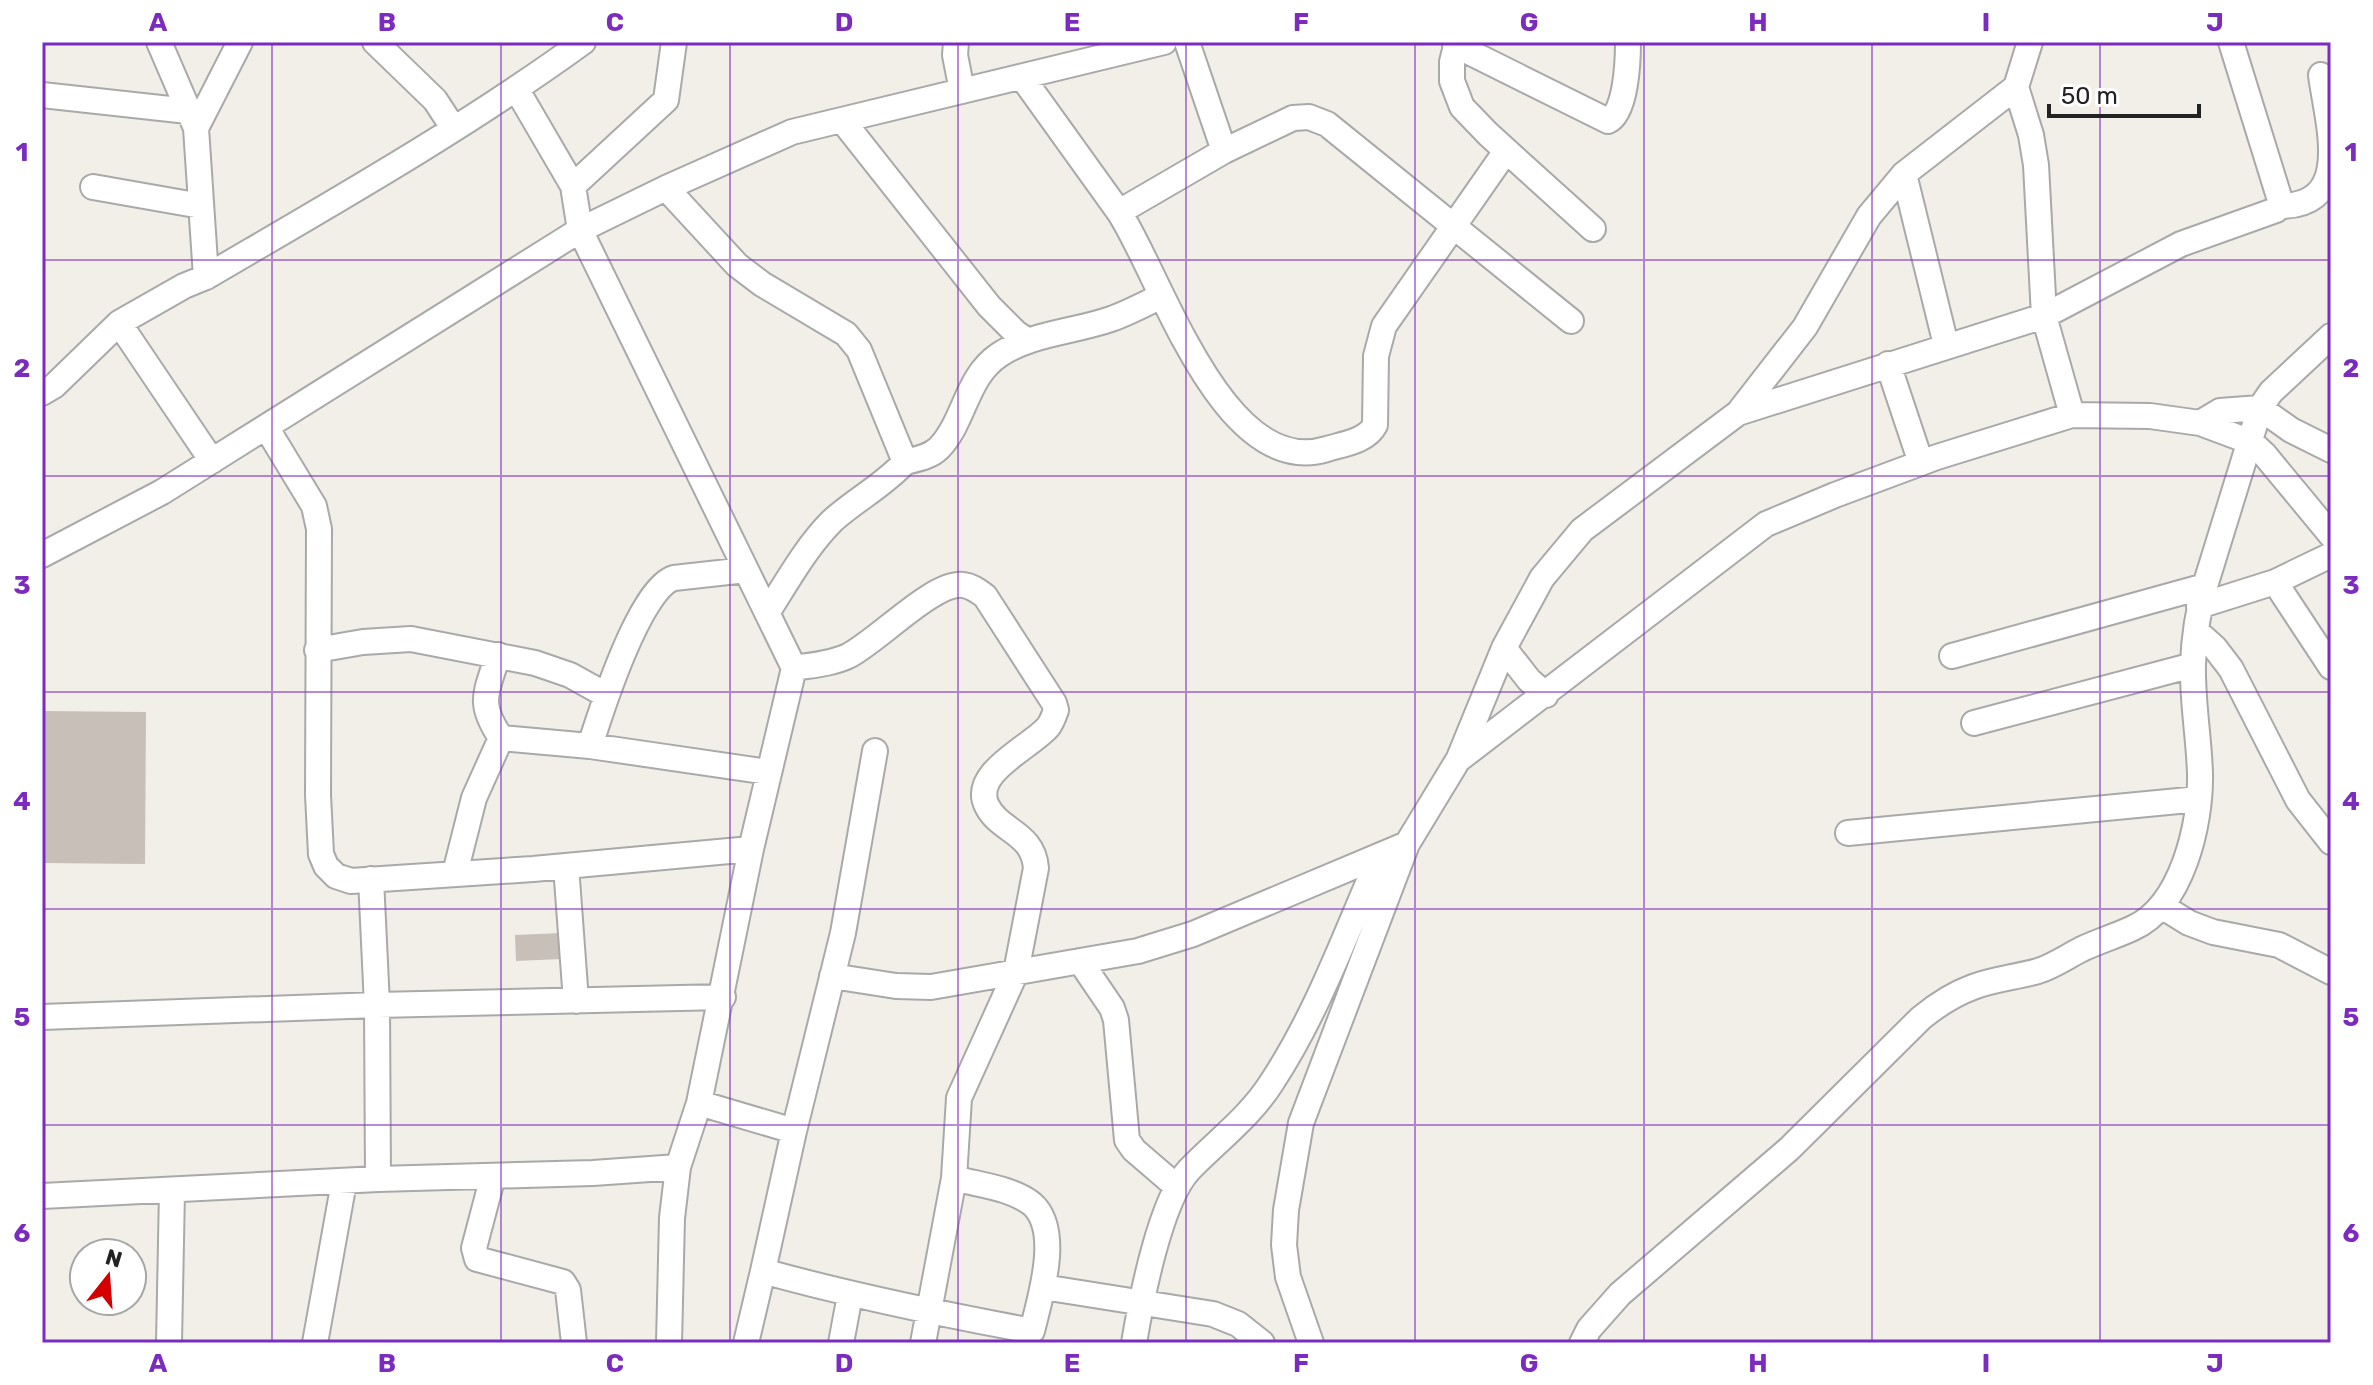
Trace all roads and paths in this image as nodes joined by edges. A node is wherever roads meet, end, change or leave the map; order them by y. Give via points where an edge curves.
1 (159, 42) edge
2 (240, 42) edge
3 (583, 42) edge
4 (674, 42) edge
5 (956, 42) edge
6 (1164, 42) edge
7 (1187, 42) edge
8 (1628, 42) edge
9 (2030, 42) edge
10 (2231, 42) edge
11 (378, 43) edge
12 (1456, 44) edge
13 (2321, 75) dead end
14 (1022, 77) junction
15 (2016, 87) junction
16 (517, 90) junction
17 (962, 91) junction
18 (42, 95) edge
19 (192, 120) junction
20 (842, 120) junction
21 (454, 129) junction
22 (1224, 151) junction
23 (1506, 151) junction
24 (1904, 174) junction
25 (573, 186) junction
26 (93, 187) dead end
27 (666, 188) junction
28 (201, 206) junction
29 (2280, 206) junction
30 (1119, 212) junction
31 (1453, 226) junction
32 (1593, 229) dead end
33 (580, 230) junction
34 (206, 277) junction
35 (1161, 296) junction
36 (2044, 316) junction
37 (1571, 321) dead end
38 (119, 323) junction
39 (2331, 336) edge
40 (1028, 341) junction
41 (1946, 345) junction
42 (1888, 364) junction
43 (42, 393) edge
44 (2260, 408) junction
45 (1738, 413) junction
46 (2072, 415) junction
47 (2200, 423) junction
48 (266, 427) junction
49 (2251, 442) junction
50 (2331, 450) edge
51 (212, 461) junction
52 (905, 462) junction
53 (1921, 463) junction
54 (2331, 535) edge
55 (42, 555) edge
56 (2331, 555) edge
57 (746, 570) junction
58 (2275, 582) junction
59 (2200, 608) junction
60 (767, 613) junction
61 (1504, 648) junction
62 (317, 650) junction
63 (498, 655) junction
64 (1952, 656) dead end
65 (2193, 665) junction
66 (2331, 667) edge
67 (794, 668) junction
68 (606, 695) junction
69 (1546, 695) junction
70 (1974, 723) dead end
71 (501, 738) junction
72 (590, 746) junction
73 (875, 751) dead end
74 (1458, 760) junction
75 (769, 772) junction
76 (2199, 799) junction
77 (1848, 833) dead end
78 (2331, 842) edge
79 (1407, 844) junction
80 (751, 849) junction
81 (1380, 856) junction
82 (566, 866) junction
83 (455, 873) junction
84 (371, 879) junction
85 (2163, 907) junction
86 (1080, 961) junction
87 (1016, 972) junction
88 (2331, 972) edge
89 (832, 976) junction
90 (723, 997) junction
91 (576, 1001) junction
92 (377, 1005) junction
93 (42, 1017) edge
94 (699, 1103) junction
95 (794, 1131) junction
96 (678, 1167) junction
97 (493, 1176) junction
98 (954, 1178) junction
99 (378, 1179) junction
100 (344, 1182) junction
101 (1177, 1187) junction
102 (172, 1191) junction
103 (42, 1196) edge
104 (763, 1271) junction
105 (1043, 1287) junction
106 (850, 1295) junction
107 (1140, 1303) junction
108 (928, 1312) junction
109 (1031, 1337) edge
110 (169, 1343) edge
111 (315, 1343) edge
112 (574, 1343) edge
113 (669, 1343) edge
114 (746, 1343) edge
115 (841, 1343) edge
116 (923, 1343) edge
117 (1134, 1343) edge
118 (1262, 1343) edge
119 (1311, 1343) edge
120 (1582, 1343) edge

1 - 19 street
2 - 19 street
3 - 16 street
4 - 25 street via 666,100
5 - 17 street
6 - 14 street
7 - 22 street
8 - 12 street via 1619,109 1608,121
9 - 15 street
10 - 29 street
11 - 21 street via 435,100
12 - 23 street via 1452,81 1462,107
13 - 29 street via 2331,157 2328,178 2309,202
14 - 17 street
14 - 30 street
15 - 24 street
15 - 36 street via 2036,165
16 - 21 street
16 - 25 street
17 - 20 street
18 - 19 street
19 - 28 street
20 - 27 street via 792,132
20 - 40 street via 989,306
21 - 34 street
22 - 30 street
22 - 31 street via 1293,118 1309,117 1327,124
23 - 31 street
23 - 32 street
24 - 41 street
24 - 45 street via 1869,216 1805,327
25 - 33 street
26 - 28 street
27 - 33 street
27 - 52 street via 737,265 846,334 859,350
28 - 34 street
29 - 36 street via 2181,244
30 - 35 street
31 - 35 street via 1384,326 1376,356 1372,432 1317,452 1289,451 1238,419 1219,397
31 - 37 street
33 - 48 street
33 - 57 street
34 - 38 street
35 - 40 street via 1110,319
36 - 41 street
36 - 46 street
38 - 43 street
38 - 51 street
39 - 44 street
40 - 52 street via 985,368 938,448
41 - 42 street
42 - 45 street
42 - 53 street
44 - 47 street via 2220,411
44 - 49 street
44 - 50 street
45 - 61 street via 1582,530 1542,578
46 - 47 street
46 - 53 street
47 - 49 street
48 - 51 street
48 - 62 street via 317,518
49 - 54 street
49 - 59 street
51 - 55 street
52 - 60 street via 825,529
53 - 69 street via 1766,524
56 - 58 street
57 - 60 street
57 - 68 street via 665,581 638,624
58 - 59 street
58 - 66 street
59 - 64 street
59 - 65 street
59 - 78 street via 2215,648 2298,800
60 - 67 street
61 - 69 street
61 - 74 street
62 - 63 street via 411,639
62 - 84 street via 321,854 336,876
63 - 68 street via 570,675
63 - 71 street via 485,711
65 - 70 street
65 - 76 street
67 - 75 street
67 - 87 street via 846,657 948,587 962,585 985,596 1056,710 1048,727 993,772 983,798 988,810 1035,854 1035,880
68 - 72 street
69 - 74 street
71 - 72 street
71 - 83 street via 474,798
72 - 75 street
73 - 89 street
74 - 79 street
75 - 80 street
76 - 77 street
76 - 85 street via 2188,849
79 - 81 street
79 - 119 street via 1301,1123 1284,1245 1288,1277
80 - 82 street
80 - 90 street
81 - 86 street via 1193,934
81 - 101 street via 1299,1038 1270,1085
82 - 83 street
82 - 91 street
83 - 84 street
84 - 92 street
85 - 88 street via 2213,932 2279,945
85 - 120 street via 2134,928 2042,970 1975,986 1941,1002 1789,1149 1620,1294
86 - 87 street
86 - 101 street via 1116,1020 1127,1140
87 - 89 street via 931,987
87 - 98 street via 959,1098
89 - 95 street
90 - 91 street
90 - 94 street
91 - 92 street
92 - 93 street
92 - 99 street
94 - 95 street
94 - 96 street
95 - 104 street
96 - 97 street
96 - 113 street
97 - 99 street
97 - 112 street via 474,1248 477,1259 563,1282
98 - 105 street via 1033,1205 1048,1235
98 - 108 street
99 - 100 street
100 - 102 street
100 - 111 street
101 - 107 street
102 - 103 street
102 - 110 street
104 - 106 street
104 - 114 street
105 - 107 street
105 - 109 street
106 - 108 street
106 - 115 street
107 - 117 street
107 - 118 street via 1213,1314 1238,1324
108 - 109 street
108 - 116 street

